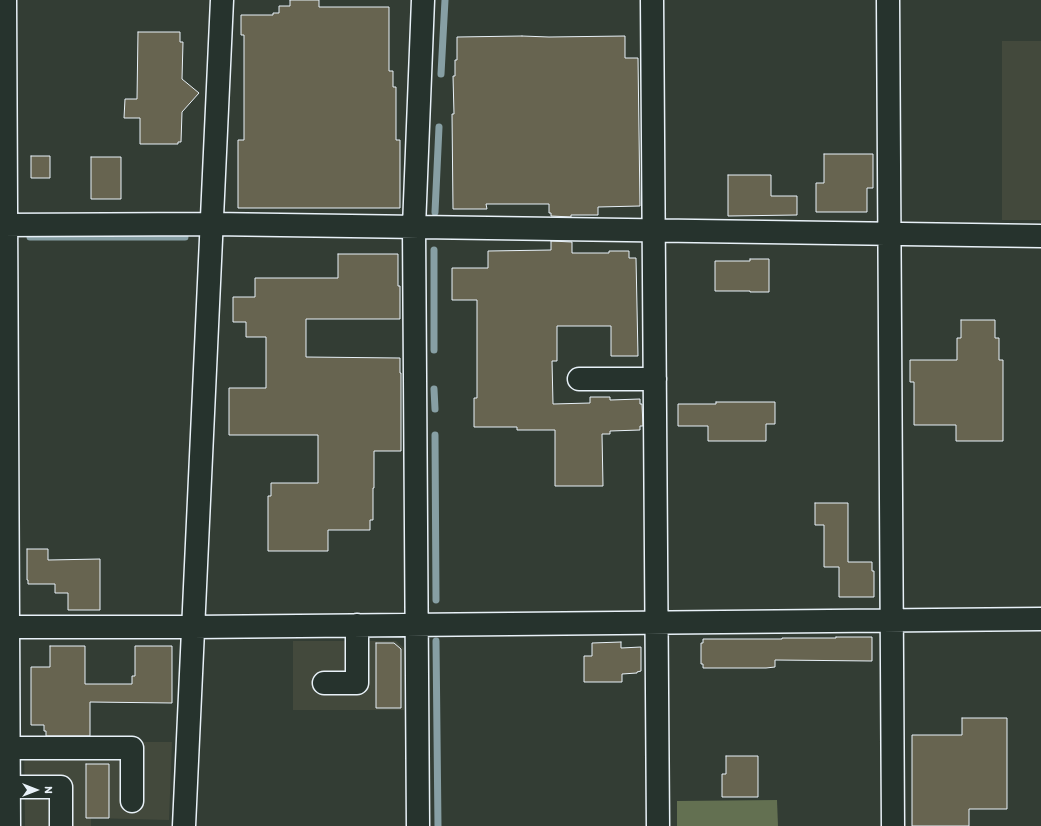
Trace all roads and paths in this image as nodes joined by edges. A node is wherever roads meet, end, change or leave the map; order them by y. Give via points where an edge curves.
1 (5, 0) edge
2 (222, 0) edge
3 (423, 0) edge
4 (652, 0) edge
5 (888, 0) edge
6 (212, 224) junction
7 (3, 225) edge
8 (414, 227) junction
9 (654, 230) junction
10 (890, 234) junction
11 (1041, 236) edge
12 (579, 379) dead end
13 (655, 379) junction
14 (1041, 619) edge
15 (892, 620) junction
16 (657, 622) junction
17 (357, 625) junction
18 (417, 625) junction
19 (4, 627) edge
20 (193, 627) junction
21 (324, 683) dead end
22 (9, 748) junction
23 (9, 787) junction
24 (132, 801) dead end
25 (9, 826) edge
26 (61, 826) edge
27 (184, 826) edge
28 (418, 826) edge
29 (658, 826) edge
30 (893, 826) edge

1 - 7 street
2 - 6 street
3 - 8 street
4 - 9 street
5 - 10 street
6 - 7 street
6 - 8 street
6 - 20 street
7 - 19 street
8 - 9 street
8 - 18 street
9 - 10 street
9 - 13 street
10 - 11 street
10 - 15 street
12 - 13 street
13 - 16 street
14 - 15 street
15 - 16 street
15 - 30 street
16 - 18 street
16 - 29 street
17 - 18 street
17 - 20 street
17 - 21 street via 357,683
18 - 28 street
19 - 20 street
19 - 22 street
20 - 27 street
22 - 23 street
22 - 24 street via 132,748
23 - 25 street
23 - 26 street via 61,787

